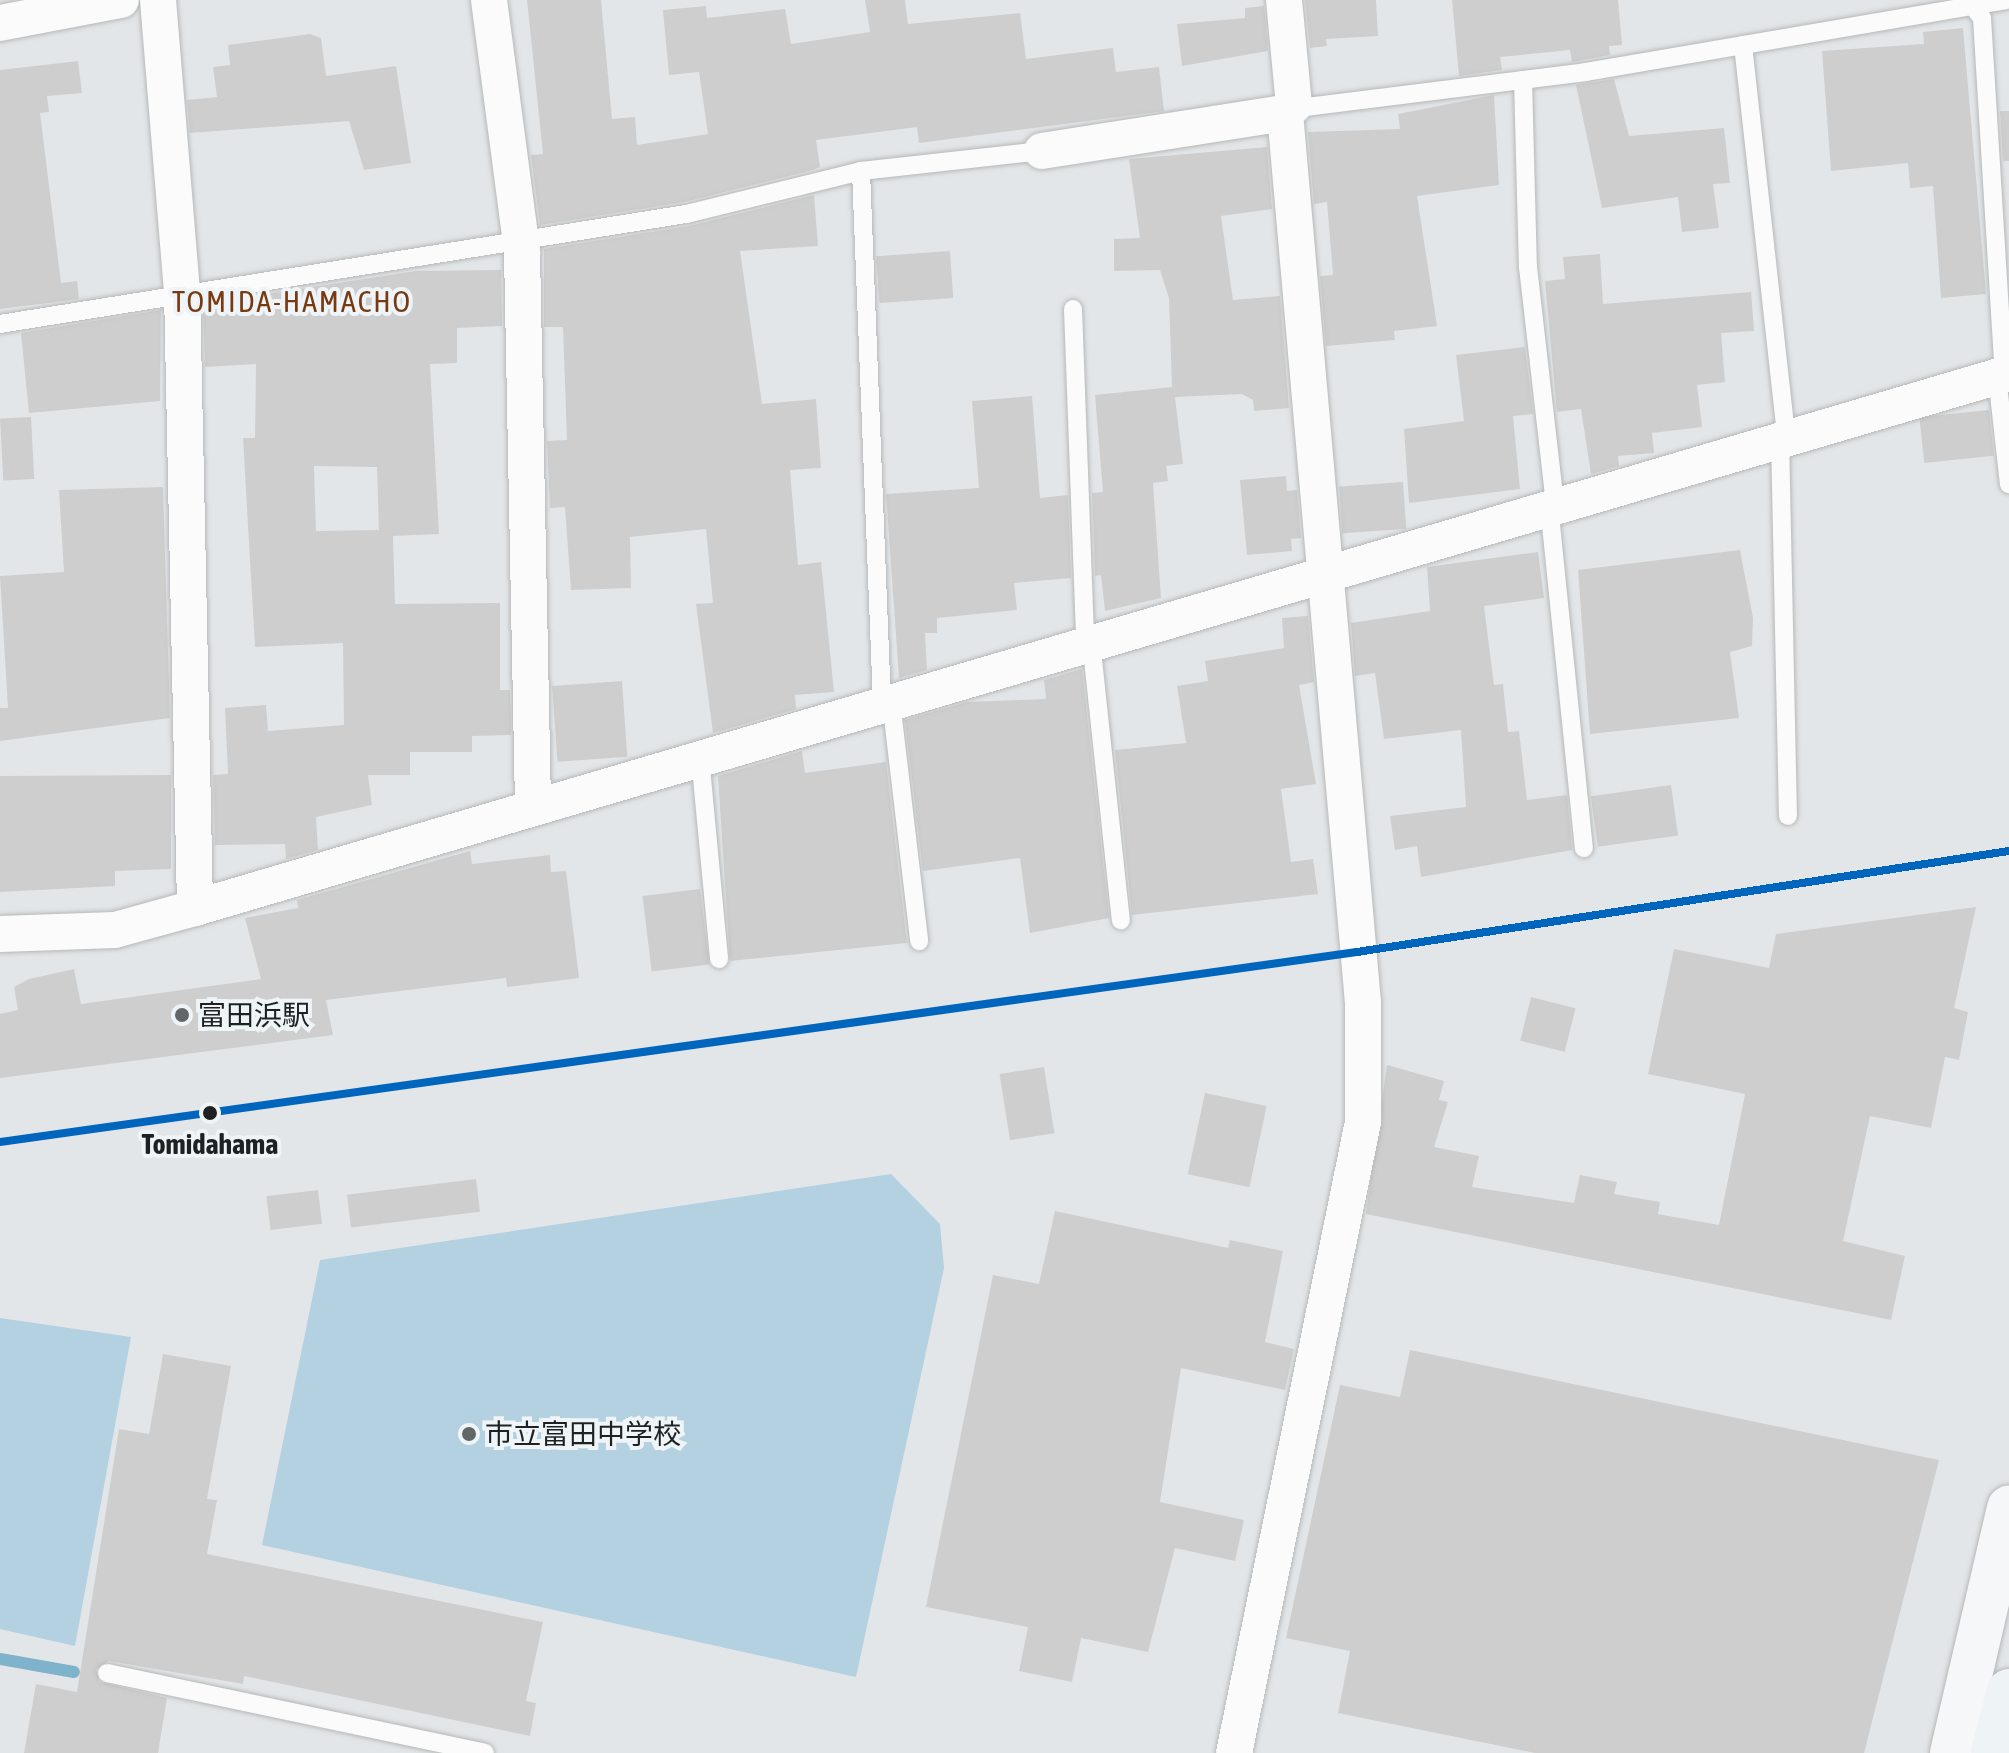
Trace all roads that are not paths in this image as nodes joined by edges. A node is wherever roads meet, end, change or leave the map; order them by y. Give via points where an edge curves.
1 (121, 0) edge
2 (158, 0) edge
3 (489, 0) edge
4 (1284, 0) edge
5 (2006, 0) edge
6 (1975, 9) junction
7 (0, 23) edge
8 (1743, 45) junction
9 (1523, 80) junction
10 (1289, 109) junction
11 (1042, 151) joint
12 (861, 171) junction
13 (521, 240) junction
14 (182, 290) junction
15 (1073, 309) dead end
16 (0, 324) edge
17 (2003, 374) edge
18 (1783, 436) junction
19 (2009, 484) edge
20 (1552, 504) junction
21 (1321, 572) junction
22 (1088, 642) junction
23 (887, 702) junction
24 (700, 757) junction
25 (533, 807) junction
26 (1788, 816) dead end
27 (1584, 848) dead end
28 (195, 908) junction
29 (1121, 920) dead end
30 (0, 934) edge
31 (919, 941) dead end
32 (719, 959) dead end
33 (2009, 1508) edge
34 (107, 1673) dead end
35 (2009, 1691) edge
36 (485, 1753) edge
37 (1234, 1753) edge
38 (1952, 1753) edge
39 (1993, 1753) edge

1 - 7 street
2 - 14 street
3 - 13 street
4 - 10 street
5 - 6 lane
6 - 8 lane
6 - 17 lane via 1982,18
8 - 9 lane
8 - 18 lane
9 - 10 lane
9 - 20 lane via 1528,267
10 - 11 street
10 - 21 street
11 - 12 lane
12 - 13 lane via 686,214
12 - 23 lane
13 - 14 lane
13 - 25 street
14 - 16 lane
14 - 28 street
15 - 22 lane
17 - 18 street
17 - 19 lane
18 - 20 street
18 - 26 lane
20 - 21 street
20 - 27 lane
21 - 22 street
21 - 37 street via 1363,1003 1363,1122
22 - 23 street
22 - 29 lane
23 - 24 street
23 - 31 lane
24 - 25 street
24 - 32 lane
25 - 28 street
28 - 30 street via 115,930
33 - 38 main road
34 - 36 lane
35 - 39 main road

